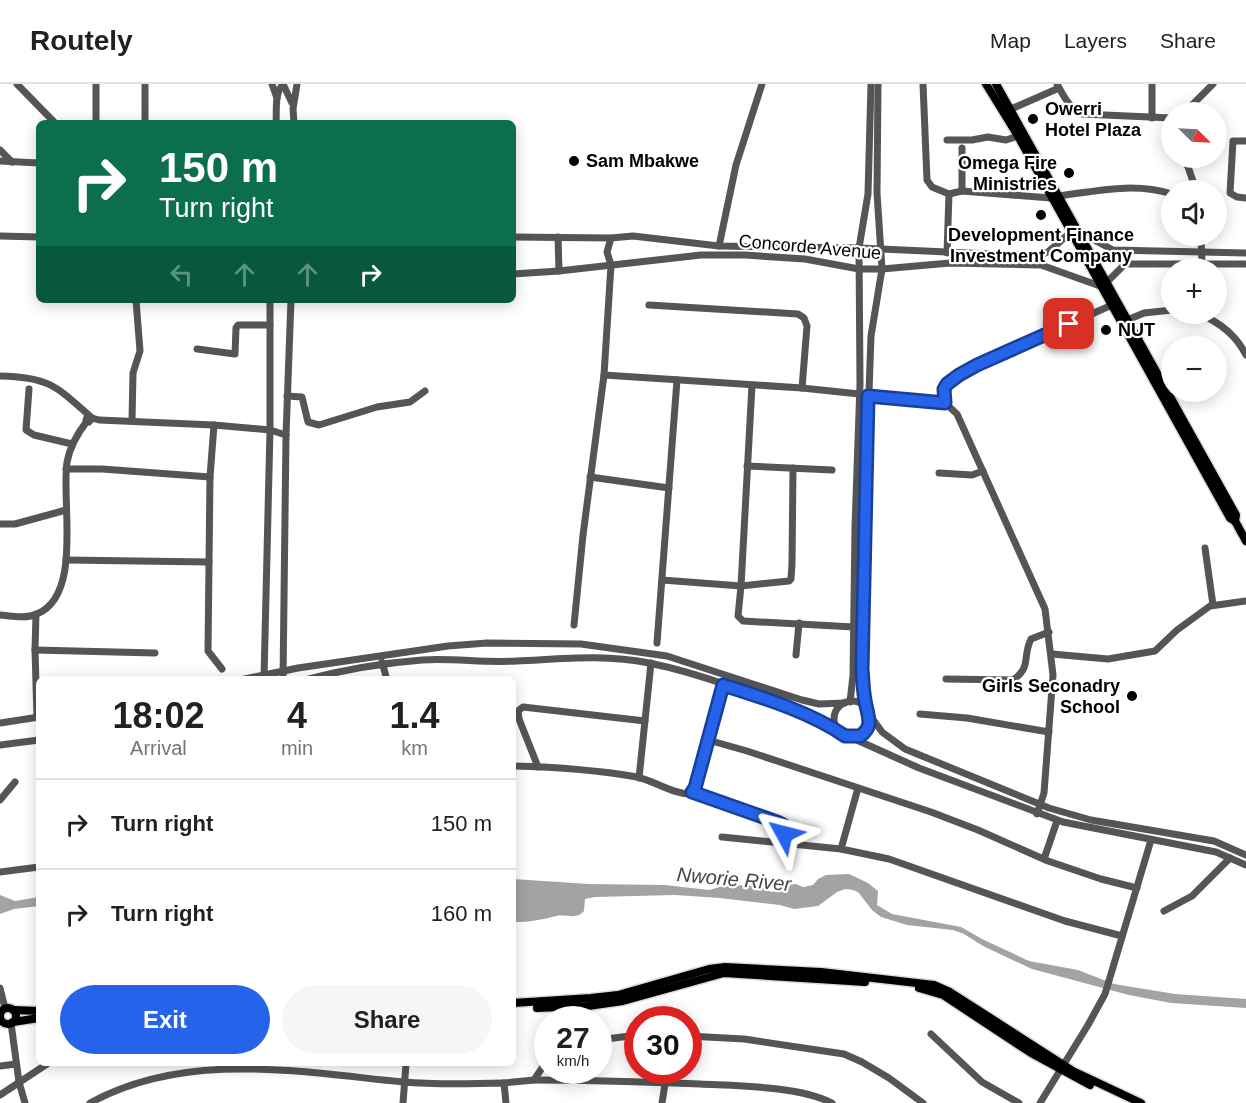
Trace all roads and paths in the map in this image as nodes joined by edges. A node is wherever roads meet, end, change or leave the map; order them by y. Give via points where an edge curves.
1 (17, 84) edge
2 (96, 84) edge
3 (145, 84) edge
4 (272, 84) edge
5 (283, 84) edge
6 (297, 84) edge
7 (762, 84) edge
8 (871, 84) edge
9 (879, 84) edge
10 (923, 84) edge
11 (986, 84) edge
12 (996, 84) edge
13 (1152, 84) edge
14 (1213, 84) edge
15 (1058, 86) edge
16 (277, 98) junction
17 (1195, 102) edge
18 (293, 109) junction
19 (1011, 109) junction
20 (1152, 118) junction
21 (1161, 118) edge
22 (52, 120) edge
23 (96, 120) edge
24 (145, 120) edge
25 (276, 120) edge
26 (294, 120) edge
27 (1018, 136) junction
28 (946, 140) dead end
29 (1246, 141) edge
30 (962, 148) dead end
31 (0, 150) edge
32 (0, 162) edge
33 (12, 162) junction
34 (36, 163) edge
35 (962, 191) junction
36 (1161, 192) edge
37 (949, 194) junction
38 (1055, 197) junction
39 (1246, 198) edge
40 (1074, 232) junction
41 (516, 237) edge
42 (558, 237) junction
43 (0, 238) edge
44 (611, 238) junction
45 (36, 239) edge
46 (719, 246) junction
47 (1201, 246) edge
48 (859, 248) junction
49 (881, 249) junction
50 (1201, 252) junction
51 (947, 253) junction
52 (1246, 253) edge
53 (1202, 258) edge
54 (1161, 264) edge
55 (1227, 264) edge
56 (1246, 264) edge
57 (610, 265) junction
58 (859, 269) junction
59 (882, 269) junction
60 (559, 271) junction
61 (516, 274) edge
62 (1103, 284) junction
63 (136, 303) edge
64 (270, 303) edge
65 (291, 303) edge
66 (649, 305) dead end
67 (1112, 305) junction
68 (1161, 311) edge
69 (1124, 321) junction
70 (1221, 324) edge
71 (270, 325) junction
72 (197, 349) dead end
73 (1246, 355) edge
74 (604, 375) junction
75 (0, 376) edge
76 (677, 380) junction
77 (752, 385) junction
78 (802, 388) junction
79 (29, 389) dead end
80 (425, 391) dead end
81 (860, 395) junction
82 (287, 396) junction
83 (868, 396) junction
84 (945, 403) junction
85 (91, 419) junction
86 (132, 421) junction
87 (214, 425) junction
88 (270, 430) junction
89 (286, 435) junction
90 (72, 444) junction
91 (747, 465) junction
92 (793, 468) junction
93 (66, 469) junction
94 (832, 470) dead end
95 (983, 471) junction
96 (939, 473) dead end
97 (210, 477) junction
98 (590, 477) junction
99 (669, 488) junction
100 (66, 510) junction
101 (0, 524) edge
102 (1246, 541) edge
103 (1205, 548) dead end
104 (66, 560) junction
105 (209, 562) junction
106 (662, 580) junction
107 (741, 586) junction
108 (1246, 601) edge
109 (1213, 605) junction
110 (36, 614) junction
111 (0, 615) edge
112 (799, 623) junction
113 (574, 625) dead end
114 (854, 627) junction
115 (1049, 632) junction
116 (657, 643) dead end
117 (35, 650) junction
118 (154, 653) dead end
119 (382, 654) junction
120 (1052, 654) junction
121 (796, 655) dead end
122 (651, 663) junction
123 (382, 665) junction
124 (222, 669) dead end
125 (283, 675) edge
126 (36, 676) edge
127 (264, 676) edge
128 (326, 676) edge
129 (386, 676) edge
130 (945, 679) dead end
131 (723, 685) junction
132 (847, 702) junction
133 (868, 712) junction
134 (920, 714) dead end
135 (36, 717) edge
136 (645, 721) junction
137 (0, 723) edge
138 (837, 729) junction
139 (1049, 732) junction
140 (850, 737) junction
141 (36, 740) edge
142 (708, 740) junction
143 (0, 745) edge
144 (516, 766) edge
145 (538, 766) junction
146 (639, 778) junction
147 (15, 782) dead end
148 (858, 788) junction
149 (692, 792) junction
150 (0, 800) edge
151 (1041, 805) junction
152 (1037, 814) junction
153 (1057, 821) junction
154 (722, 837) dead end
155 (1151, 840) junction
156 (781, 843) junction
157 (841, 849) junction
158 (1244, 854) edge
159 (1230, 858) junction
160 (1044, 859) junction
161 (1242, 863) edge
162 (36, 867) edge
163 (0, 872) edge
164 (1137, 888) junction
165 (1164, 911) dead end
166 (1122, 936) junction
167 (0, 988) edge
168 (516, 1003) edge
169 (516, 1008) edge
170 (5, 1011) edge
171 (36, 1011) edge
172 (36, 1018) edge
173 (7, 1022) edge
174 (931, 1034) dead end
175 (702, 1036) edge
176 (16, 1064) junction
177 (0, 1066) edge
178 (44, 1066) edge
179 (406, 1066) edge
180 (1061, 1067) junction
181 (534, 1080) edge
182 (19, 1082) junction
183 (404, 1082) junction
184 (504, 1083) junction
185 (664, 1084) edge
186 (687, 1084) edge
187 (0, 1095) edge
188 (24, 1103) edge
189 (90, 1103) edge
190 (403, 1103) edge
191 (506, 1103) edge
192 (662, 1103) edge
193 (832, 1103) edge
194 (923, 1103) edge
195 (1019, 1103) edge
196 (1040, 1103) edge
197 (1128, 1103) edge
198 (1141, 1103) edge

1 - 22 street
2 - 23 street
3 - 24 street
4 - 16 street
5 - 16 street
5 - 18 street
6 - 18 street
7 - 46 street via 731,184
8 - 48 street via 867,202
9 - 49 street via 877,193
10 - 37 street via 927,180 932,187
11 - 27 main road
12 - 19 main road
13 - 20 street
14 - 17 street
15 - 19 street
15 - 20 street via 1067,102 1082,114
16 - 25 street
18 - 26 street
19 - 38 main road
20 - 21 street
27 - 28 street via 1003,140
27 - 38 main road
29 - 39 street via 1233,141 1230,193
30 - 35 street
31 - 33 street
32 - 33 street
33 - 34 street
35 - 37 street
35 - 38 street
36 - 38 street via 1118,188
37 - 51 street
38 - 40 main road
40 - 50 street via 1113,250
40 - 51 street, Concorde Avenue via 1037,256
40 - 62 main road
41 - 42 street, Concorde Avenue
42 - 44 street, Concorde Avenue
42 - 60 street
43 - 45 street
44 - 46 street, Concorde Avenue via 633,236
44 - 57 street via 607,252
46 - 48 street, Concorde Avenue
47 - 50 street
48 - 49 street, Concorde Avenue
48 - 58 street
49 - 51 street, Concorde Avenue
49 - 59 street
50 - 52 street
50 - 53 street
54 - 62 street via 1125,264
55 - 56 street
57 - 58 street, Concorde Avenue via 701,255 745,255 805,259
57 - 60 street, Concorde Avenue
57 - 74 street
58 - 59 street, Concorde Avenue
58 - 81 street
59 - 62 street, Concorde Avenue via 950,263 1041,265
59 - 83 street via 871,336
60 - 61 street, Concorde Avenue
62 - 67 main road
62 - 69 main road
63 - 86 street via 140,351 133,373
64 - 71 street
65 - 82 street
66 - 78 street via 798,314 807,326
67 - 69 main road
67 - 84 street via 959,375 944,389
68 - 69 street
69 - 102 main road
70 - 73 street
71 - 72 street via 238,325 235,354
71 - 88 street
74 - 76 street
74 - 98 street
75 - 85 street via 56,386
76 - 77 street
76 - 99 street
77 - 78 street
77 - 91 street
78 - 81 street
79 - 90 street via 26,430
80 - 82 street via 410,402 377,407 319,425 308,422 302,397
81 - 83 street
81 - 114 street
82 - 89 street
83 - 84 street
83 - 133 street via 862,660
84 - 95 street via 957,414
85 - 86 street
85 - 90 street
86 - 87 street
87 - 88 street
87 - 97 street
88 - 89 street
88 - 127 street
89 - 125 street
90 - 93 street
91 - 92 street
91 - 107 street
92 - 94 street
92 - 107 street via 791,579
93 - 97 street
93 - 100 street
95 - 96 street via 972,475
95 - 115 street via 1045,609
97 - 105 street
98 - 99 street
98 - 113 street
99 - 106 street
100 - 101 street via 15,524
100 - 104 street
103 - 109 street
104 - 105 street
104 - 110 street via 57,595
105 - 124 street via 208,651
106 - 107 street
106 - 116 street
107 - 112 street via 738,616 743,621
108 - 109 street
109 - 120 street via 1155,651 1108,659
110 - 111 street
110 - 117 street
112 - 114 street
112 - 121 street
114 - 132 street via 853,676
115 - 120 street
115 - 130 street via 1031,639 1026,668 1013,680
117 - 118 street
117 - 126 street
119 - 123 street
119 - 125 street
119 - 132 street via 487,643 581,644 667,656 819,704
120 - 139 street
122 - 123 street via 591,657 499,662 422,660
122 - 131 street
122 - 136 street
123 - 128 street
123 - 129 street
131 - 138 street
131 - 142 street
132 - 133 street via 860,703
132 - 138 street via 835,714
133 - 140 street via 867,729 860,736
133 - 151 street via 882,732 905,749
134 - 139 street
135 - 137 street
136 - 145 street via 523,707 518,716
136 - 146 street
138 - 140 street
139 - 151 street
140 - 152 street
141 - 143 street
142 - 148 street
142 - 149 street
144 - 145 street
145 - 146 street
146 - 149 street via 687,794
147 - 150 street
148 - 157 street
148 - 160 street via 950,819
149 - 156 street via 783,825
151 - 152 street
151 - 158 street via 1091,820 1214,841
152 - 153 street
153 - 155 street
153 - 160 street
154 - 156 street
155 - 159 street
155 - 164 street
156 - 157 street
157 - 166 street via 889,859 1065,921
158 - 161 street
159 - 161 street
159 - 165 street via 1192,896
160 - 164 street
162 - 163 street
164 - 166 street
166 - 180 street via 1105,994
167 - 170 street
168 - 180 main road via 618,995 725,967 901,980 939,986
169 - 180 main road via 623,1001 724,973 896,985 938,993
170 - 171 main road
170 - 173 main road via 1,1018
170 - 173 main road via 16,1017
172 - 173 main road
173 - 176 street
174 - 195 street via 982,1082
175 - 194 street via 844,1054 890,1078
176 - 177 street
176 - 182 street
178 - 182 street
179 - 183 street
180 - 196 street
180 - 197 main road
180 - 198 main road
181 - 184 street
182 - 187 street
182 - 188 street
183 - 184 street
183 - 189 street via 300,1070 219,1069 177,1072 143,1080
183 - 190 street
184 - 191 street
185 - 192 street
186 - 193 street via 790,1091

